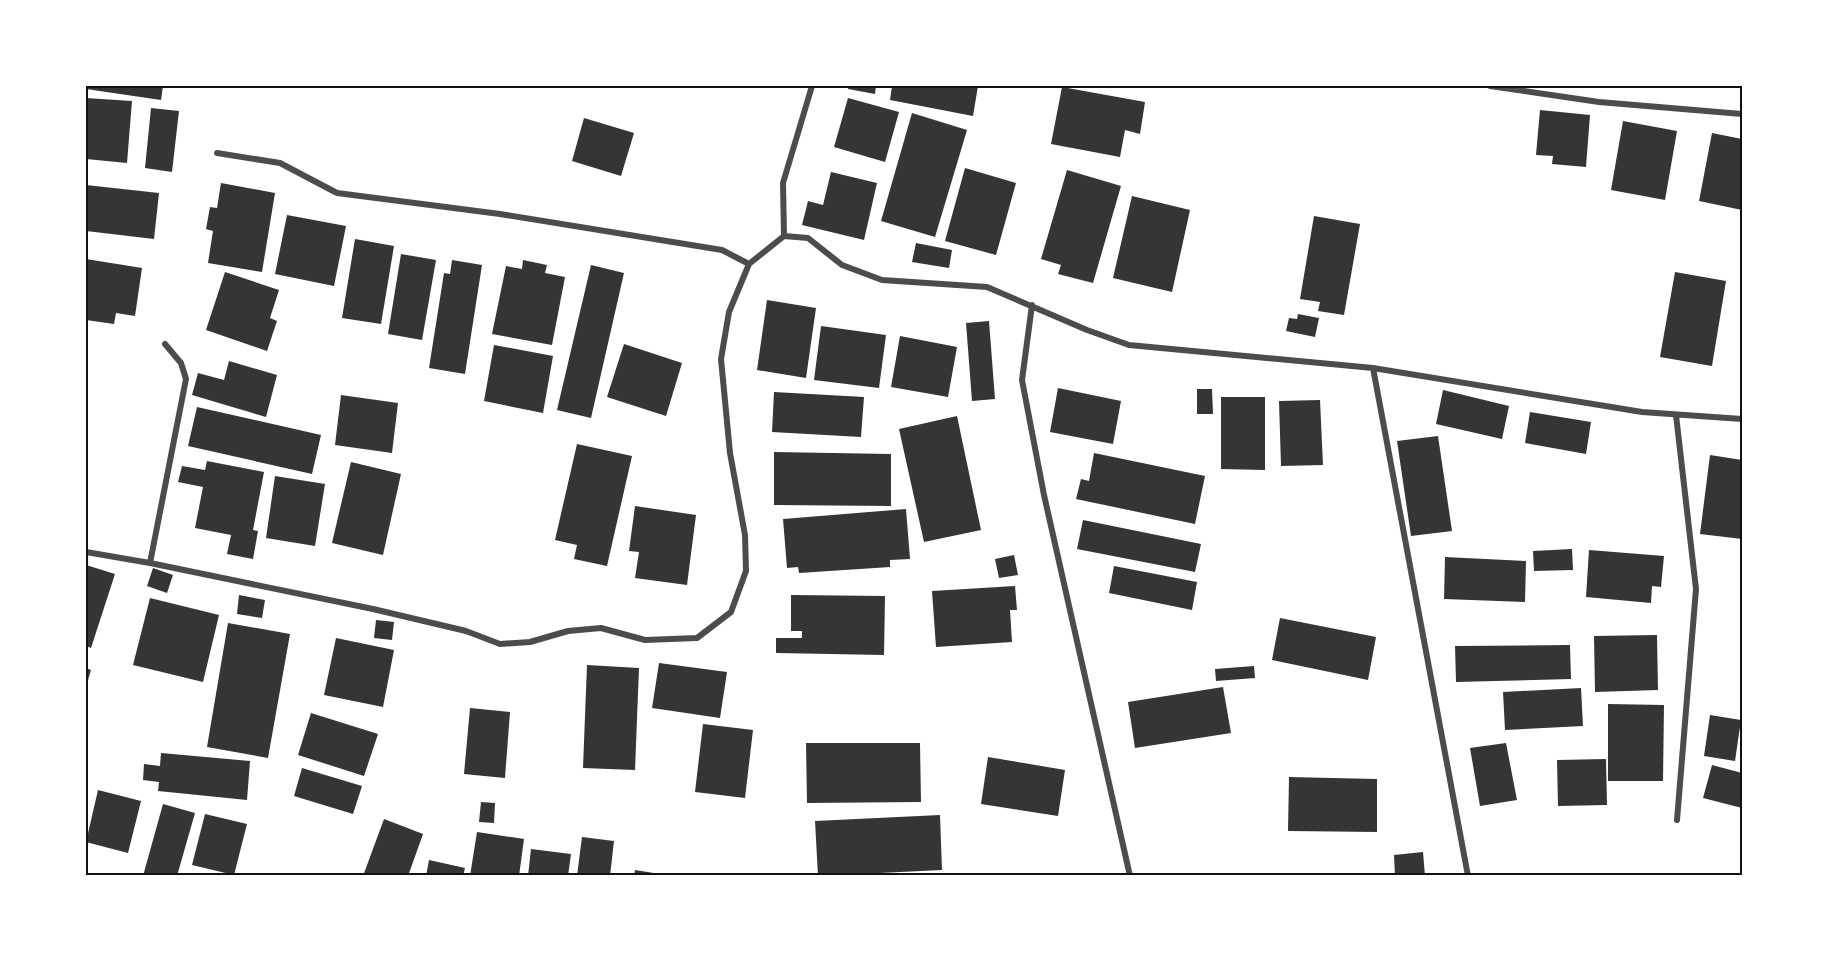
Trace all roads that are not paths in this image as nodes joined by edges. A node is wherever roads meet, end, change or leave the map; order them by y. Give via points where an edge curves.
1 (812, 86) edge
2 (1490, 86) edge
3 (1743, 114) edge
4 (217, 153) dead end
5 (784, 236) junction
6 (749, 264) junction
7 (1032, 305) junction
8 (165, 344) dead end
9 (1373, 368) junction
10 (1676, 415) junction
11 (1743, 419) edge
12 (86, 552) edge
13 (150, 563) junction
14 (1677, 820) dead end
15 (1130, 876) edge
16 (1467, 876) edge

1 - 5 street via 783,183
2 - 3 street via 1599,102
4 - 6 street via 280,163 337,193 500,214 722,250
5 - 6 street
5 - 7 street via 808,238 842,265 882,280 987,287
6 - 13 street via 729,312 721,359 730,453 745,535 746,571 731,612 697,638 645,640 601,628 500,644 466,631 373,609
7 - 9 street via 1129,345
7 - 15 street via 1022,380
8 - 13 street via 181,363 186,379
9 - 10 street
9 - 16 street
10 - 11 street
10 - 14 street via 1696,589
12 - 13 street

